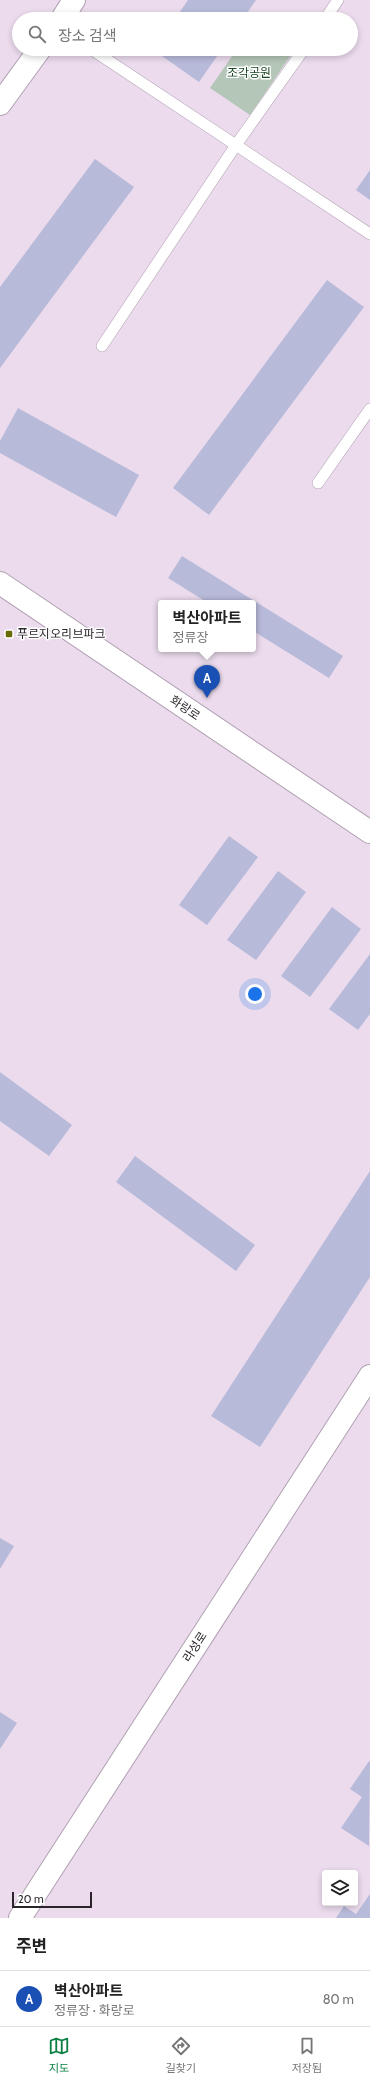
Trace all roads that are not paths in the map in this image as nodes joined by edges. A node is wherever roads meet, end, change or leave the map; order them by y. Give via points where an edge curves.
1 (74, 0) edge
2 (338, 0) edge
3 (66, 12) edge
4 (330, 12) edge
5 (35, 56) edge
6 (102, 56) edge
7 (299, 56) edge
8 (0, 104) edge
9 (236, 145) junction
10 (370, 234) edge
11 (102, 346) dead end
12 (370, 409) edge
13 (318, 483) dead end
14 (0, 583) edge
15 (370, 832) edge
16 (370, 1376) edge
17 (20, 1918) edge

1 - 3 street
2 - 4 lane
5 - 8 street
6 - 9 lane
7 - 9 lane
9 - 10 lane
9 - 11 lane
12 - 13 lane
14 - 15 street, 화랑로
16 - 17 street, 라성로

